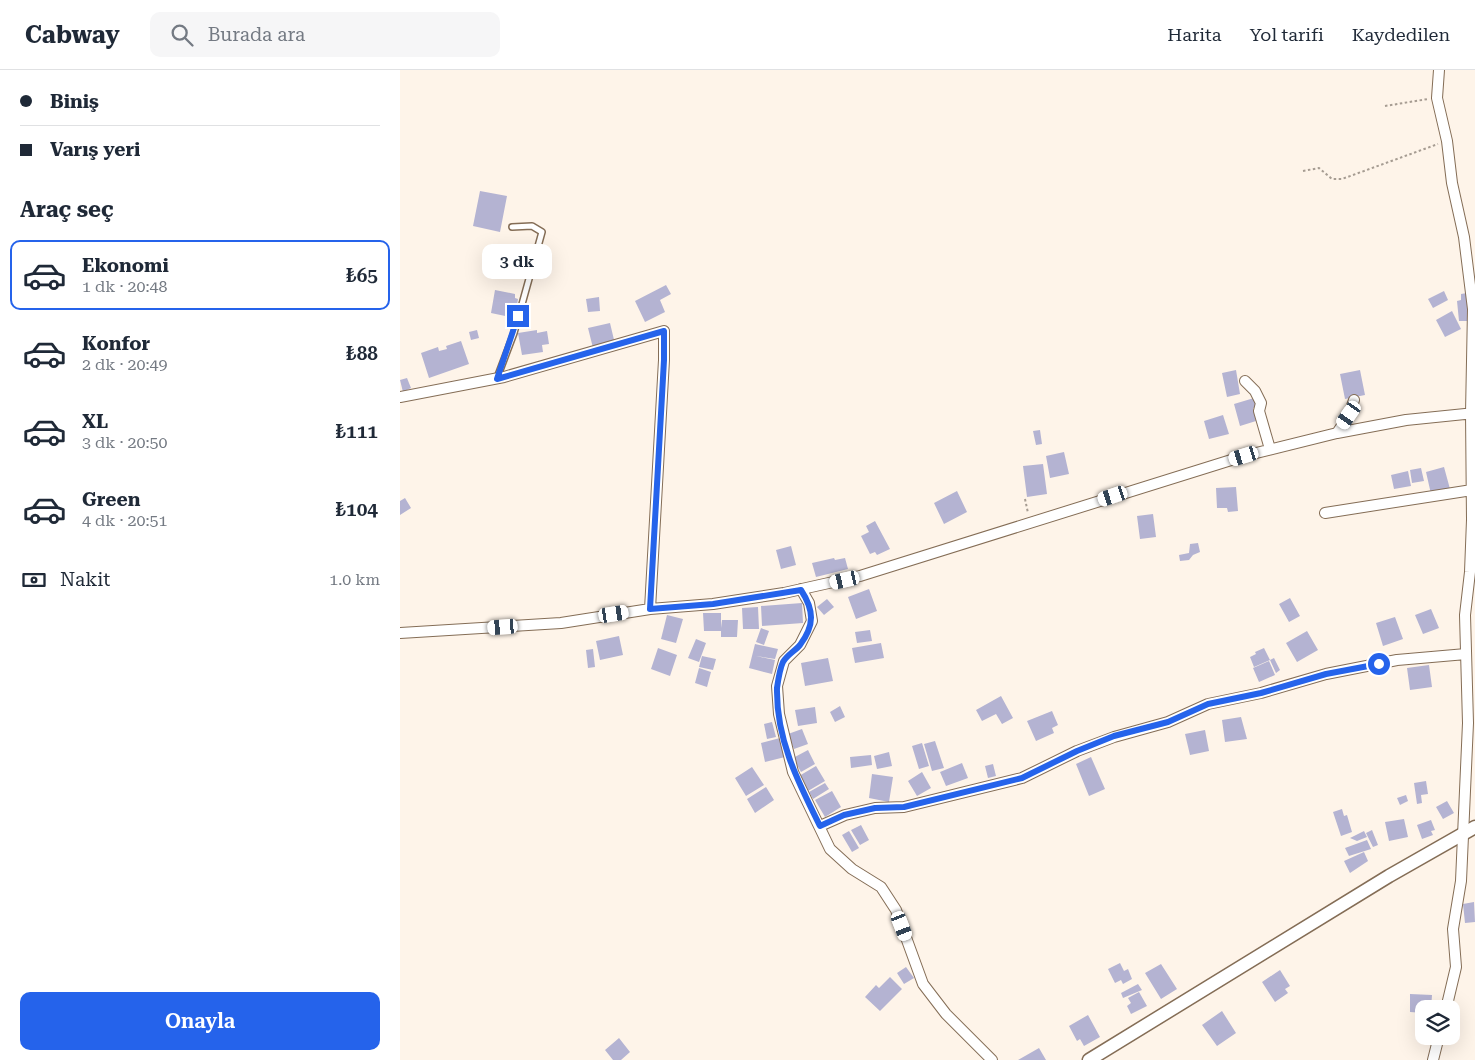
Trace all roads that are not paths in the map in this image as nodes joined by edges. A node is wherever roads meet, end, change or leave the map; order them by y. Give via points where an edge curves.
1 (1439, 70) edge
2 (512, 227) dead end
3 (1474, 309) edge
4 (497, 379) junction
5 (1245, 381) dead end
6 (400, 397) edge
7 (1354, 400) dead end
8 (1473, 413) edge
9 (1337, 432) junction
10 (1270, 449) junction
11 (1472, 490) junction
12 (1325, 513) dead end
13 (801, 590) junction
14 (650, 609) junction
15 (400, 633) edge
16 (1466, 654) junction
17 (820, 826) junction
18 (1475, 827) edge
19 (1463, 835) junction
20 (1448, 1000) edge
21 (1437, 1045) edge
22 (992, 1060) edge
23 (1089, 1060) edge
24 (1433, 1060) edge

1 - 3 street via 1437,98 1464,237
2 - 4 lane via 532,226 542,232 514,333
3 - 8 street
4 - 6 street
4 - 14 street via 664,331
5 - 10 street via 1261,403 1259,410
7 - 9 street via 1349,415
8 - 9 street
8 - 11 street
9 - 10 street
10 - 13 street via 860,576
11 - 12 street
11 - 16 street
13 - 14 street via 713,604
13 - 17 street via 809,603 812,621 800,645 784,661 777,686 779,714 793,772
14 - 15 street via 561,623
16 - 17 street via 1397,660 1208,704 1168,722 1114,736 1022,778 904,807 875,808 844,815
16 - 19 street via 1468,723
17 - 22 street via 830,849 852,869 881,887 896,910 923,984 946,1014
18 - 19 street
19 - 20 street via 1453,928 1456,967
19 - 23 street via 1389,876
21 - 24 street

